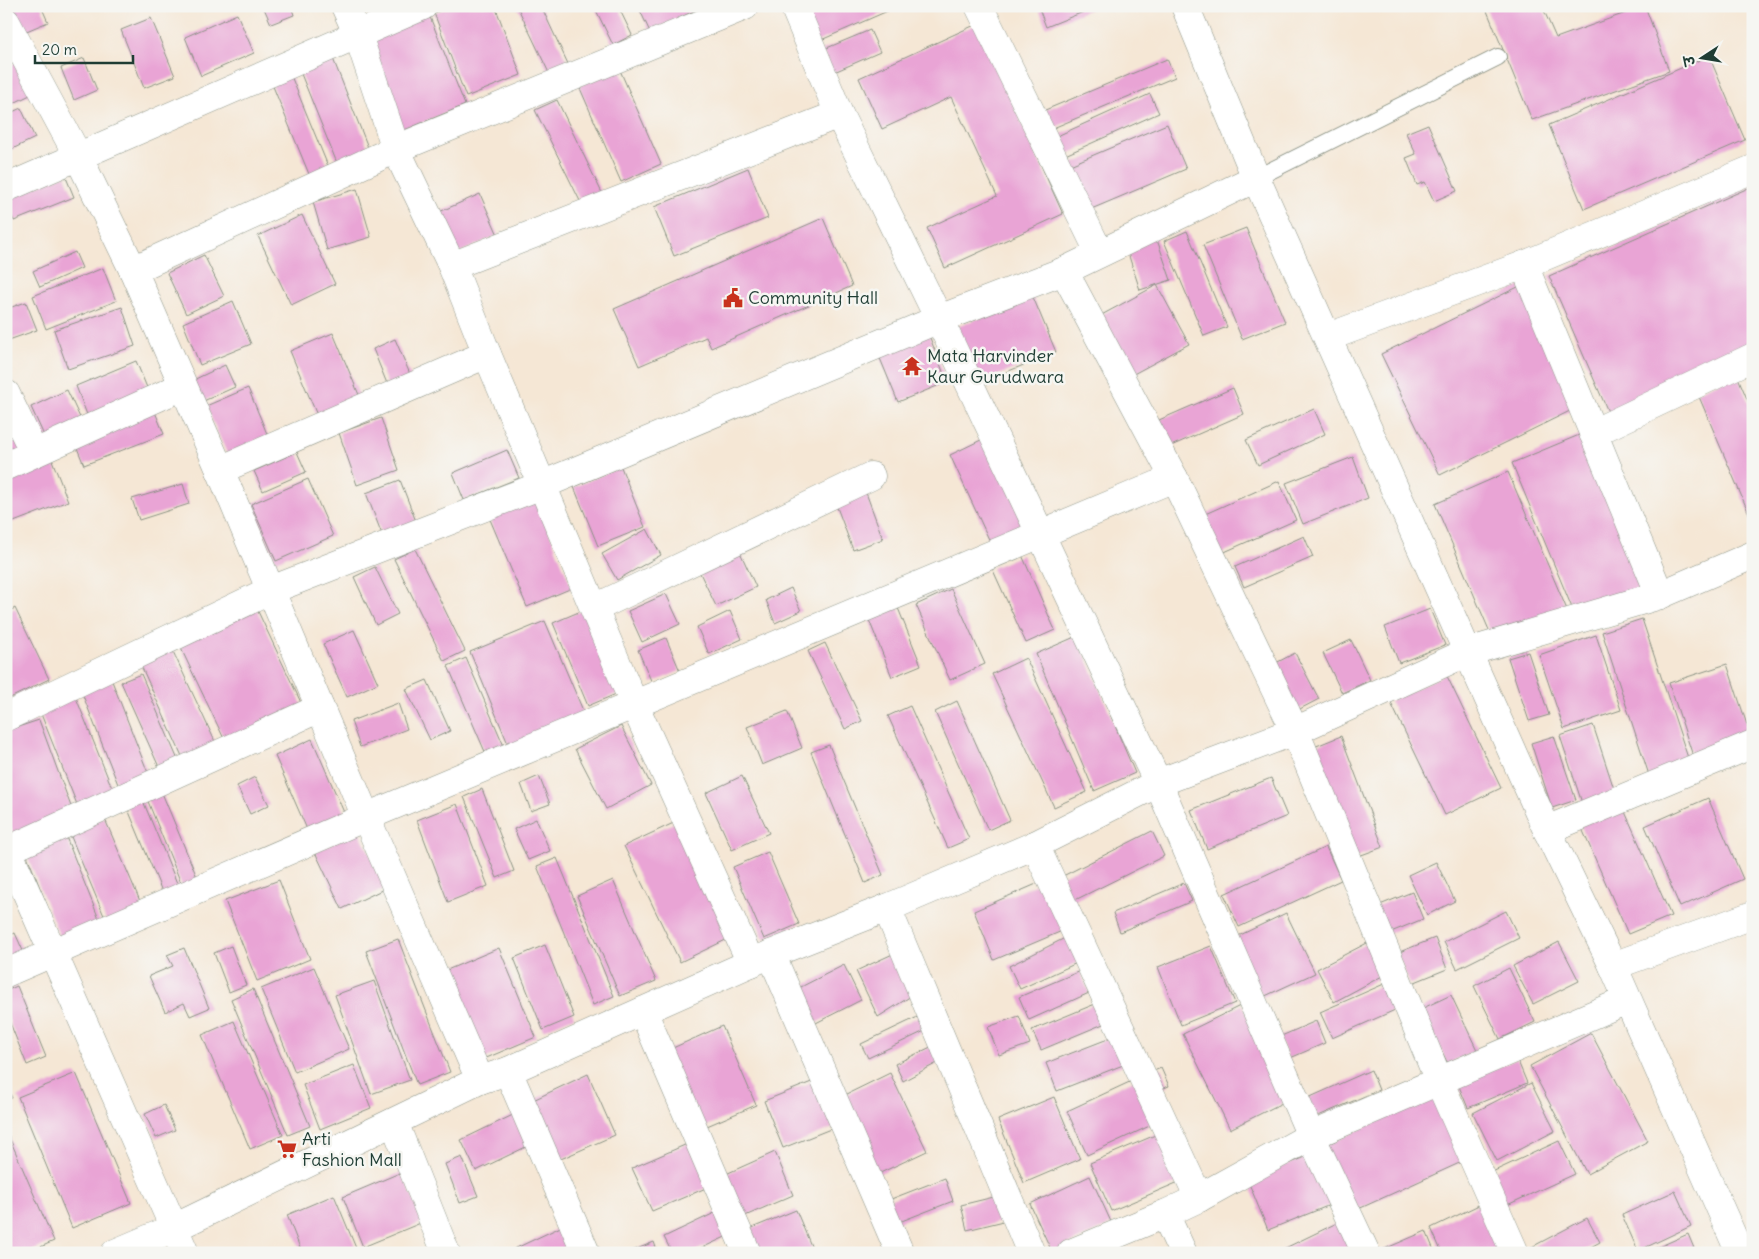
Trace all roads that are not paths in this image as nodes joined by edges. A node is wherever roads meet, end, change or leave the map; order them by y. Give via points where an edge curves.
1 (345, 6) edge
2 (423, 6) edge
3 (745, 6) edge
4 (794, 6) edge
5 (979, 6) edge
6 (1185, 6) edge
7 (6, 22) edge
8 (358, 35) junction
9 (1498, 57) dead end
10 (839, 114) junction
11 (396, 149) junction
12 (78, 156) junction
13 (1753, 169) edge
14 (1256, 178) junction
15 (6, 188) edge
16 (1099, 252) junction
17 (1524, 265) junction
18 (452, 266) junction
19 (133, 270) junction
20 (1064, 270) junction
21 (939, 319) junction
22 (1328, 337) junction
23 (487, 354) junction
24 (1753, 358) edge
25 (183, 386) junction
26 (6, 394) edge
27 (1593, 433) junction
28 (34, 453) junction
29 (6, 466) edge
30 (220, 470) junction
31 (871, 476) dead end
32 (1174, 478) junction
33 (542, 485) junction
34 (1041, 533) junction
35 (1753, 555) edge
36 (271, 590) junction
37 (1660, 595) junction
38 (595, 608) junction
39 (1468, 652) junction
40 (634, 704) junction
41 (320, 708) junction
42 (6, 717) edge
43 (1295, 731) junction
44 (1753, 744) edge
45 (1158, 783) junction
46 (366, 817) junction
47 (1547, 830) junction
48 (1035, 845) junction
49 (7, 848) edge
50 (886, 908) junction
51 (1753, 916) edge
52 (52, 953) junction
53 (761, 958) junction
54 (1613, 966) junction
55 (6, 973) edge
56 (1628, 1000) junction
57 (643, 1011) junction
58 (508, 1071) junction
59 (480, 1080) junction
60 (1439, 1080) junction
61 (394, 1122) junction
62 (1311, 1136) junction
63 (1199, 1198) junction
64 (1165, 1214) junction
65 (174, 1228) junction
66 (115, 1253) edge
67 (185, 1253) edge
68 (446, 1253) edge
69 (586, 1253) edge
70 (747, 1253) edge
71 (900, 1253) edge
72 (1030, 1253) edge
73 (1071, 1253) edge
74 (1183, 1253) edge
75 (1366, 1253) edge
76 (1515, 1253) edge
77 (1740, 1253) edge

1 - 8 street
2 - 8 street
3 - 11 street
4 - 10 street
5 - 16 street
6 - 14 street
7 - 12 street
8 - 11 street
8 - 12 street
9 - 14 lane
10 - 18 street
10 - 21 street
11 - 18 street
11 - 19 street
12 - 15 street
12 - 19 street
13 - 17 street
14 - 16 street
14 - 22 street
16 - 20 street
17 - 22 street
17 - 27 street
18 - 23 street
19 - 25 street
20 - 21 street
20 - 32 street
21 - 33 street
21 - 34 street
22 - 39 street
23 - 30 street
23 - 33 street
24 - 27 street
25 - 28 street
25 - 30 street
26 - 28 street
27 - 37 street
28 - 29 street
30 - 36 street
31 - 38 street
32 - 34 street
32 - 43 street
33 - 36 street
33 - 38 street
34 - 40 street
34 - 45 street
35 - 37 street
36 - 41 street
36 - 42 street
37 - 39 street
38 - 40 street
39 - 43 street
39 - 47 street
40 - 46 street
40 - 53 street
41 - 46 street
41 - 49 street
43 - 45 street
43 - 60 street
44 - 47 street
45 - 48 street
45 - 62 street
46 - 52 street
46 - 59 street
47 - 54 street
48 - 50 street
48 - 63 street
49 - 52 street
50 - 53 street
50 - 72 street
51 - 54 street
52 - 55 street
52 - 65 street
53 - 57 street
53 - 71 street
54 - 56 street
56 - 60 street
56 - 77 street
57 - 58 street
57 - 70 street
58 - 59 street
58 - 69 street
59 - 61 street
60 - 62 street
60 - 76 street
61 - 65 street
61 - 68 street
62 - 63 street
62 - 75 street
63 - 64 street
64 - 73 street
64 - 74 street
65 - 66 street
65 - 67 street

